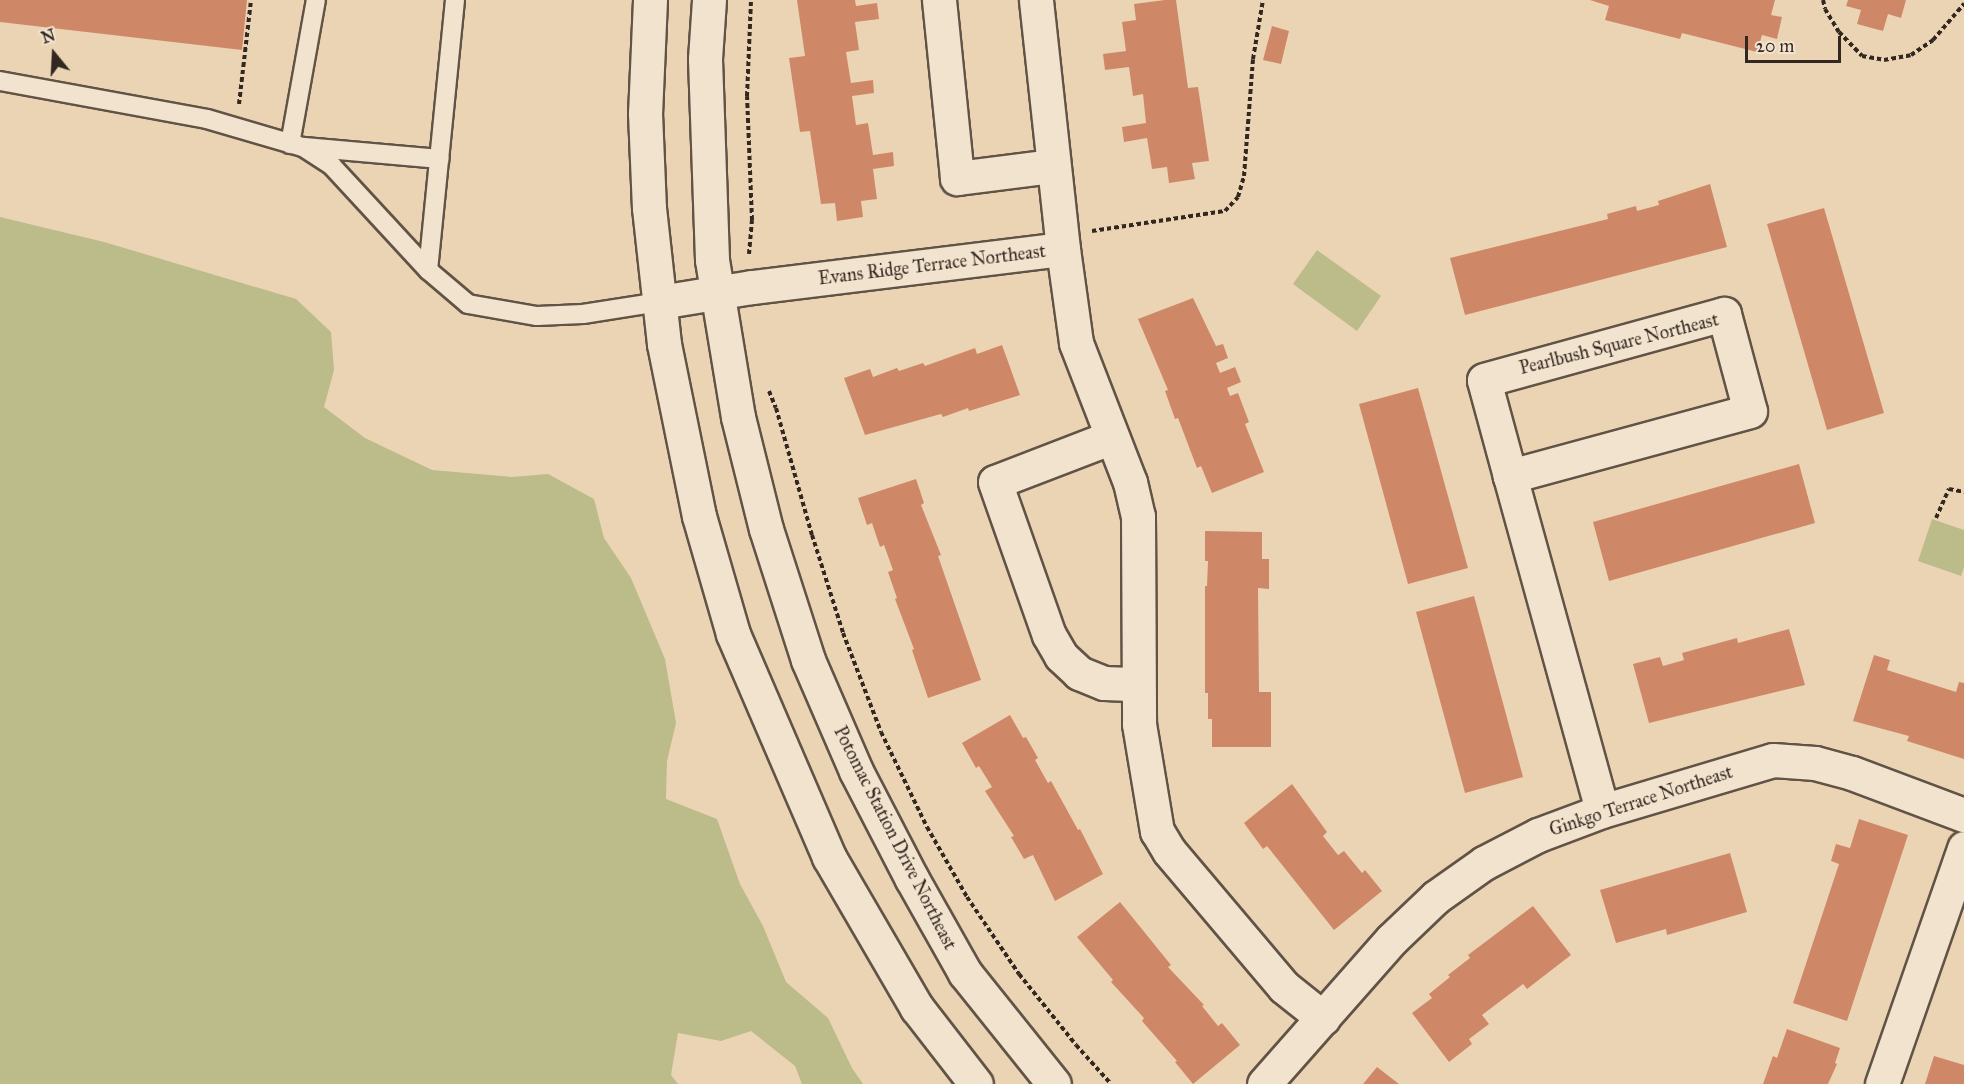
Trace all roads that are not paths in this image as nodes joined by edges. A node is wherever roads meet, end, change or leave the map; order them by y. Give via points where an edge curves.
1 (316, 0) edge
2 (455, 0) edge
3 (650, 0) edge
4 (709, 0) edge
5 (939, 0) edge
6 (1036, 0) edge
7 (0, 81) edge
8 (296, 145) junction
9 (439, 159) junction
10 (1053, 166) junction
11 (1063, 242) junction
12 (428, 270) junction
13 (716, 293) junction
14 (660, 302) junction
15 (1112, 437) junction
16 (1510, 476) junction
17 (1138, 684) junction
18 (1602, 811) junction
19 (1964, 815) edge
20 (1964, 848) edge
21 (1323, 1018) junction
22 (976, 1084) edge
23 (1054, 1084) edge
24 (1264, 1084) edge
25 (1882, 1084) edge

1 - 8 lane
2 - 9 lane
3 - 14 street via 645,114 649,208
4 - 13 street, Potomac Station Drive Northeast via 705,59
5 - 10 street via 957,178
6 - 10 street, Evans Ridge Terrace Northeast
7 - 8 lane via 207,119
8 - 9 lane
8 - 12 lane via 332,166
9 - 12 lane
10 - 11 street, Evans Ridge Terrace Northeast
11 - 13 street, Evans Ridge Terrace Northeast
11 - 15 street via 1076,343
12 - 14 lane via 468,304 537,315 583,314
13 - 14 street
13 - 23 street, Potomac Station Drive Northeast via 738,417 763,518 808,660 856,771 965,973
14 - 22 street via 676,408 699,516 737,645 829,857 917,1008
15 - 17 street via 1130,482 1138,516
15 - 17 street via 995,482 1049,635 1061,657 1079,673 1104,683
16 - 16 street, Pearlbush Square Northeast via 1484,380 1724,314 1750,411
16 - 18 street, Pearlbush Square Northeast
17 - 21 street via 1139,724 1157,831 1169,851 1284,987
18 - 19 street, Ginkgo Terrace Northeast via 1773,759 1852,773
18 - 21 street, Ginkgo Terrace Northeast via 1538,835 1485,863 1436,897 1392,939
20 - 25 street
21 - 24 street, Ginkgo Terrace Northeast

